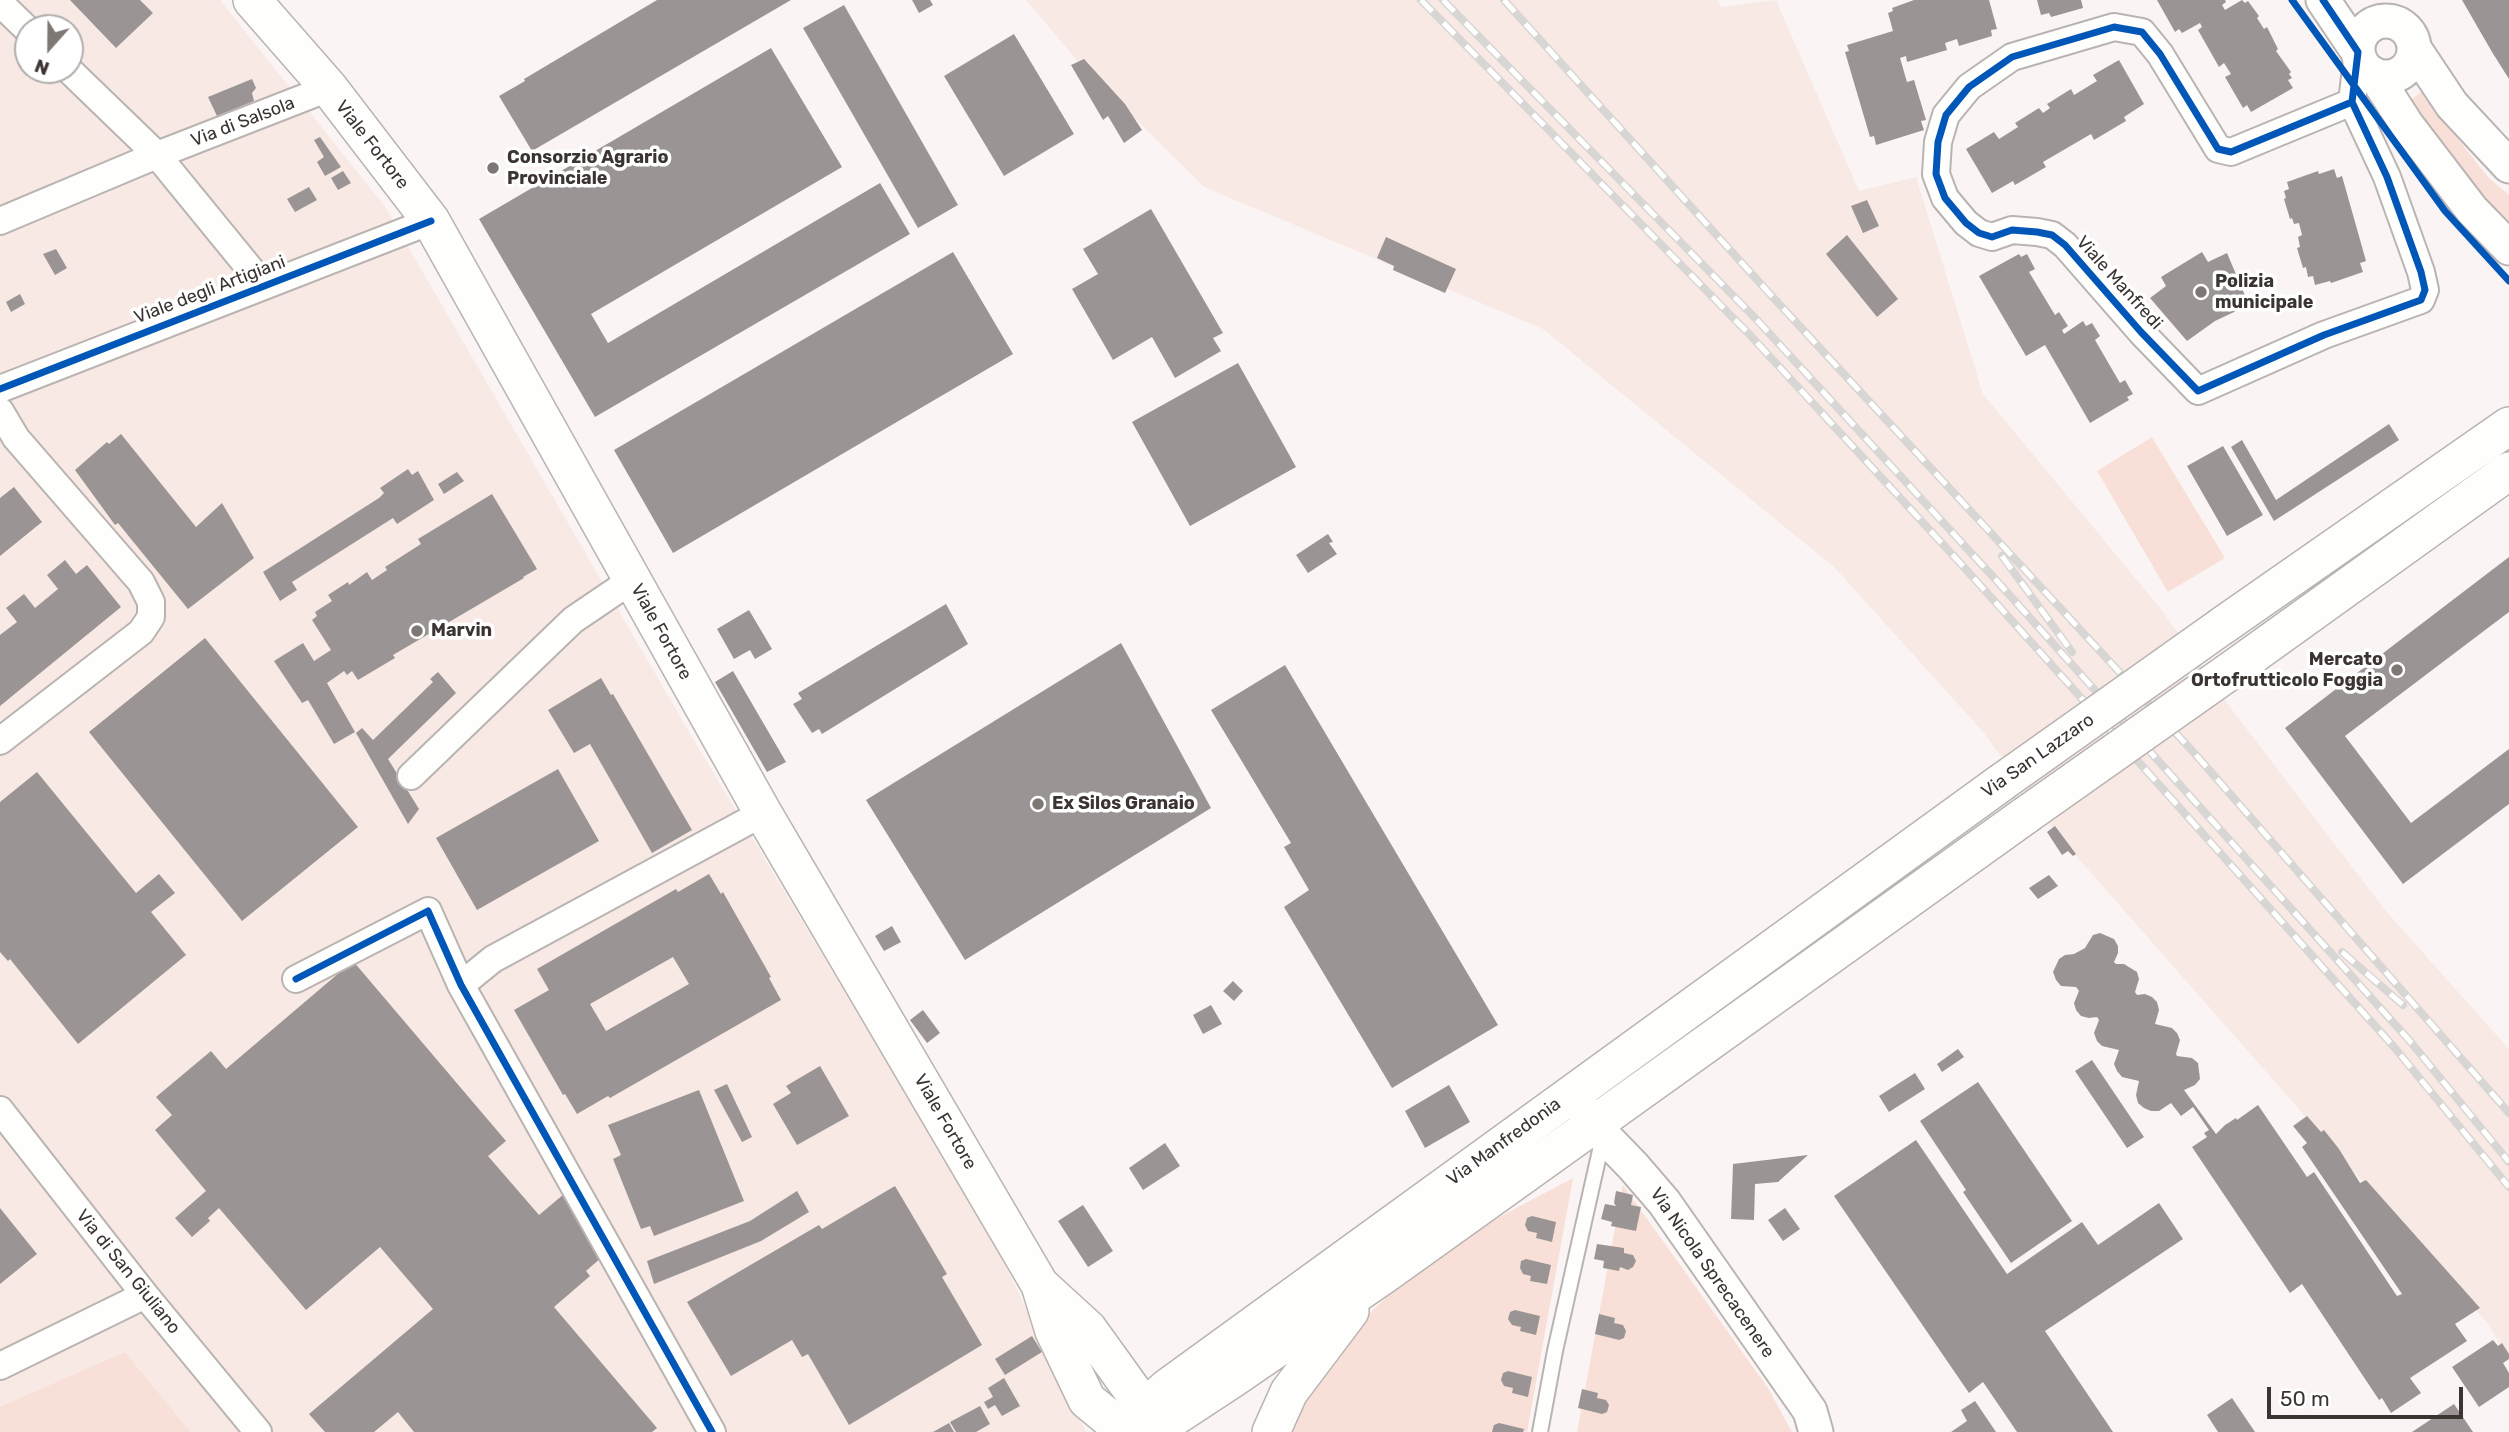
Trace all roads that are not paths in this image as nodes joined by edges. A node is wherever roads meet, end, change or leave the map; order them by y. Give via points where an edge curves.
1 (252, 0) edge
2 (2323, 0) edge
3 (0, 3) edge
4 (14, 16) edge
5 (2396, 23) edge
6 (2366, 63) junction
7 (83, 84) edge
8 (329, 88) junction
9 (2351, 102) junction
10 (157, 155) junction
11 (2509, 166) edge
12 (0, 221) edge
13 (431, 221) junction
14 (2509, 247) edge
15 (264, 286) junction
16 (2, 391) edge
17 (2509, 426) edge
18 (2509, 471) edge
19 (632, 580) junction
20 (0, 741) edge
21 (411, 776) dead end
22 (763, 813) junction
23 (296, 979) dead end
24 (461, 985) junction
25 (1571, 1093) junction
26 (0, 1110) edge
27 (1598, 1129) junction
28 (1385, 1274) junction
29 (1040, 1285) junction
30 (145, 1295) junction
31 (0, 1366) edge
32 (1086, 1416) edge
33 (1142, 1426) edge
34 (258, 1432) edge
35 (712, 1432) edge
36 (1271, 1432) edge
37 (1540, 1432) edge
38 (1816, 1432) edge

1 - 8 main road, Viale Fortore
2 - 6 street
3 - 4 street
5 - 6 street via 2385,21 2362,34
5 - 6 street via 2412,59 2401,73 2392,76
5 - 11 street via 2452,105
6 - 9 street
6 - 14 street via 2472,210
7 - 10 street
8 - 10 street, Via di Salsola
8 - 13 main road, Viale Fortore
9 - 9 street, Viale Manfredi via 2387,177 2421,272 2425,290 2421,300 2324,335 2198,391 2052,235 2012,230 1992,237 1979,233 1945,198 1936,174 1946,115 1969,87 2012,57 2114,27 2142,32 2218,149 2231,152
10 - 12 street, Via di Salsola
10 - 15 street
13 - 15 street, Viale degli Artigiani
13 - 19 main road, Viale Fortore
15 - 16 street, Viale degli Artigiani
16 - 20 street via 16,438 141,582 151,602 151,617 141,632
17 - 25 main road, Via San Lazzaro, bridge via 2002,782
18 - 27 main road, bridge via 2026,815
19 - 21 street via 573,620
19 - 22 main road, Viale Fortore
22 - 24 street via 493,959
22 - 29 main road, Viale Fortore
23 - 24 street via 428,911
24 - 35 street
25 - 27 street, Via Manfredonia
25 - 33 main road, Via Manfredonia via 1167,1388
26 - 30 street, Via di San Giuliano
27 - 28 main road
27 - 37 lane
27 - 38 street, Via Nicola Sprecacenere via 1664,1202 1810,1411
28 - 33 main road
28 - 36 main road via 1341,1320 1311,1361 1289,1392
29 - 32 main road, Viale Fortore
29 - 33 main road, Viale Fortore via 1088,1329
30 - 31 street
30 - 34 street, Via di San Giuliano
32 - 33 main road, Viale Fortore

